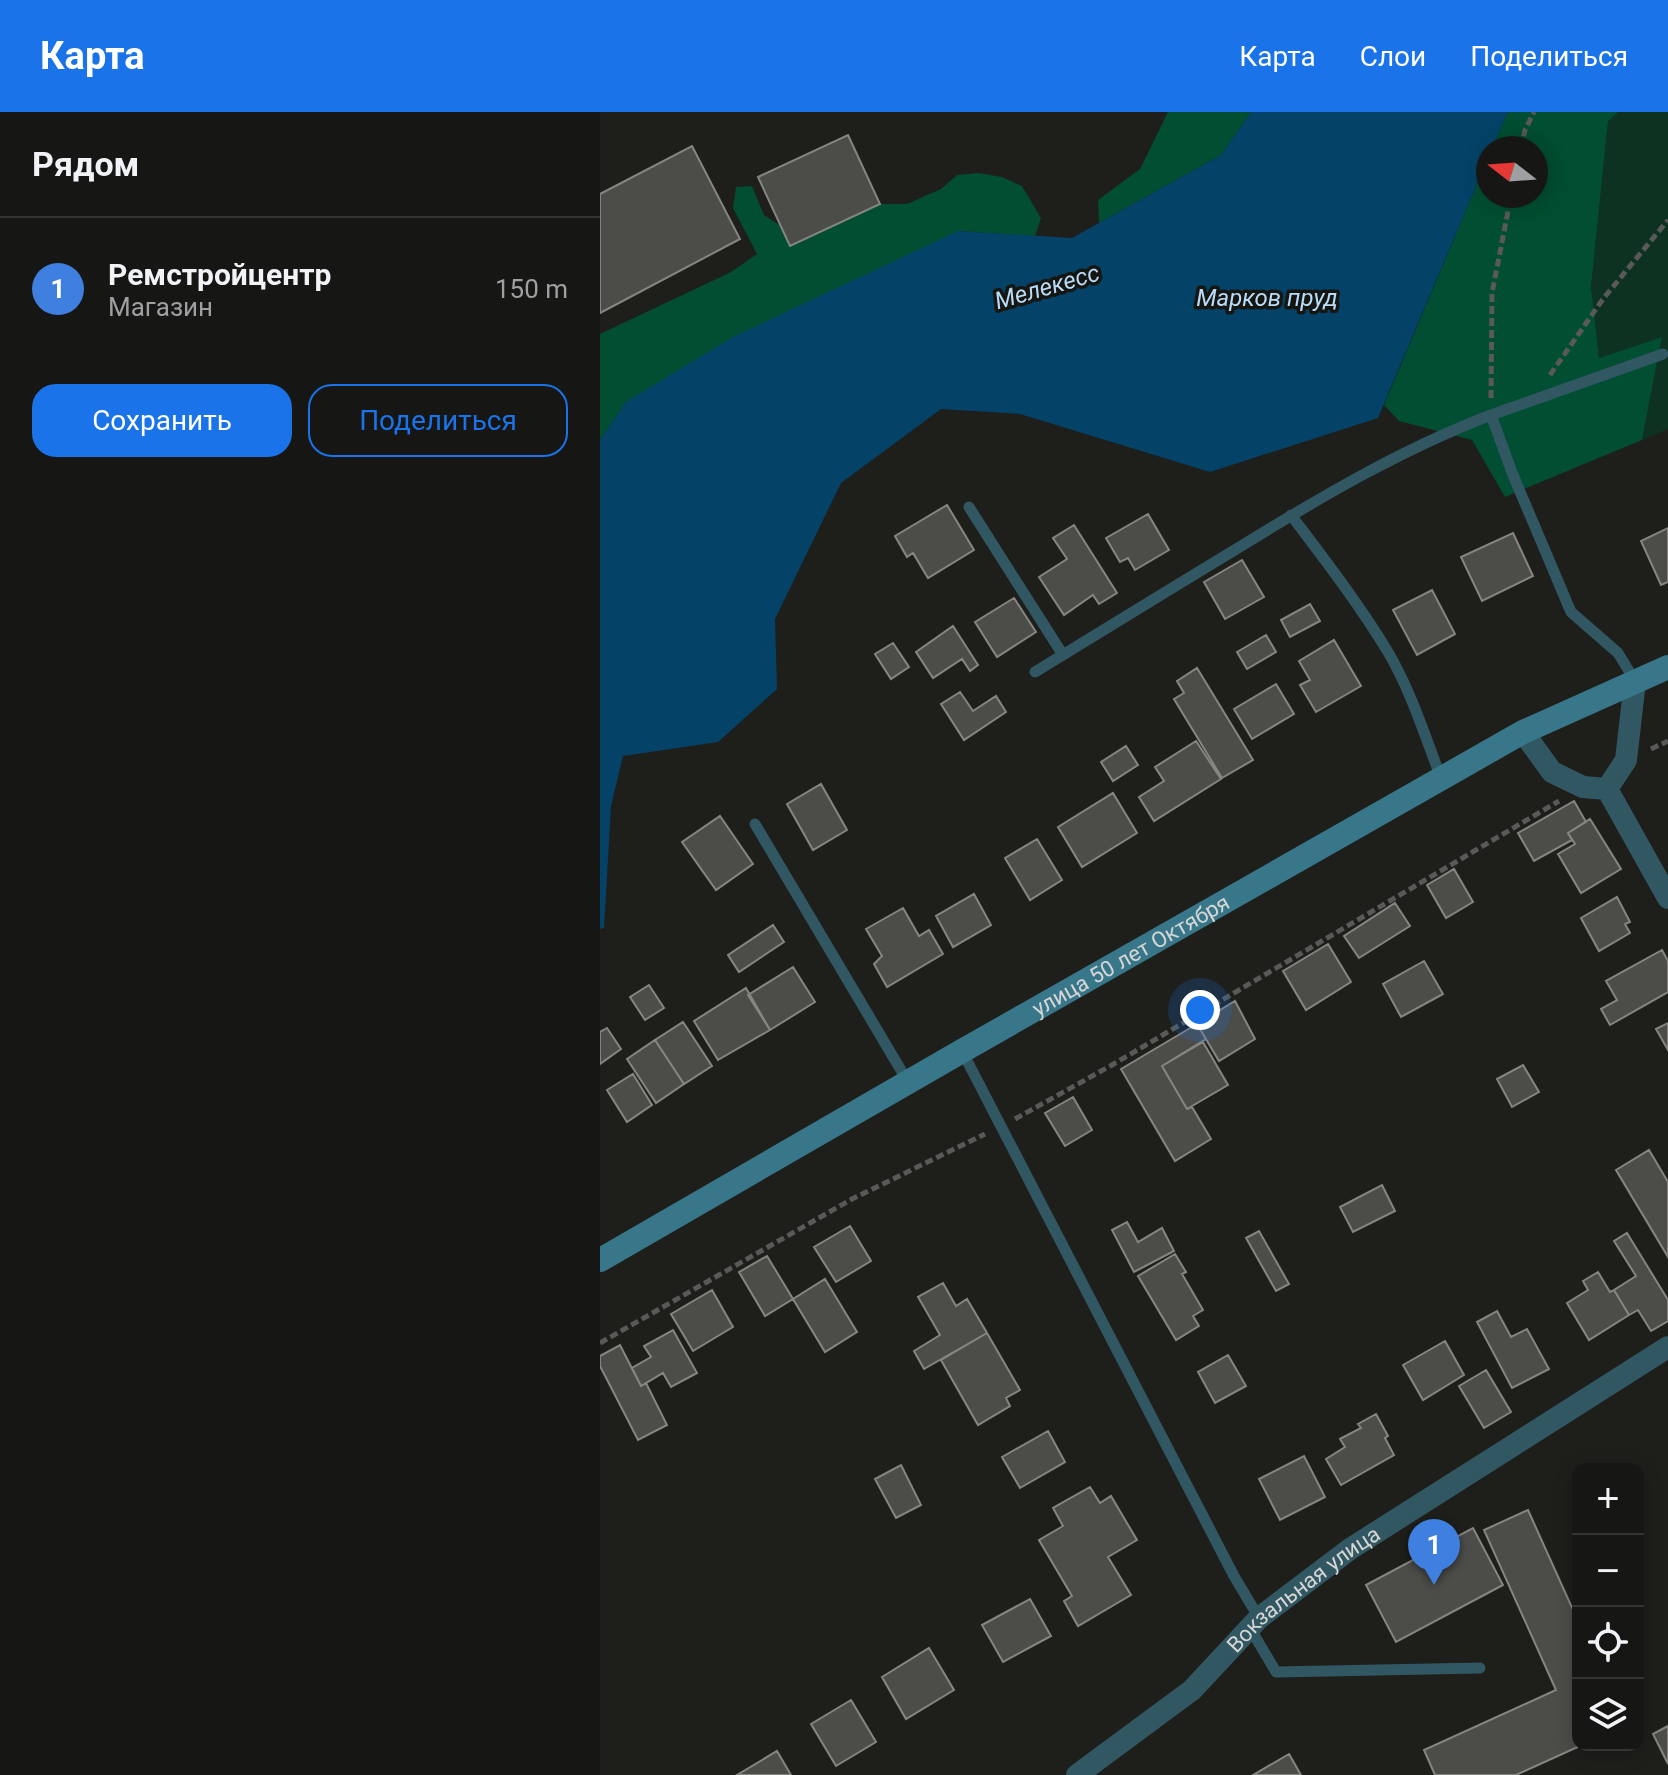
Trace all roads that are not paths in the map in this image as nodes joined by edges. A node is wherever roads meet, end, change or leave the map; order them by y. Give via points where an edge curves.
1 (1663, 354) dead end
2 (1491, 415) junction
3 (969, 507) dead end
4 (1291, 515) junction
5 (1063, 655) junction
6 (1668, 667) edge
7 (1035, 672) dead end
8 (1635, 681) junction
9 (1523, 732) junction
10 (1441, 778) junction
11 (1607, 789) junction
12 (755, 824) dead end
13 (1668, 898) edge
14 (962, 1051) junction
15 (908, 1082) junction
16 (600, 1260) edge
17 (1668, 1347) edge
18 (1254, 1623) junction
19 (1480, 1668) dead end
20 (1078, 1775) edge

1 - 2 lane
2 - 4 lane via 1456,428
2 - 8 lane via 1571,612 1618,653
3 - 5 lane
4 - 5 lane
4 - 10 lane via 1389,654
5 - 7 lane
6 - 8 main road, улица 50 лет Октября
8 - 9 main road, улица 50 лет Октября
8 - 11 street via 1626,760
9 - 10 main road, улица 50 лет Октября
9 - 11 street via 1552,772 1583,787
10 - 14 main road, улица 50 лет Октября
11 - 13 street
12 - 15 lane
14 - 15 main road, улица 50 лет Октября
14 - 18 lane
15 - 16 main road, улица 50 лет Октября
17 - 18 street, Вокзальная улица via 1350,1549
18 - 19 lane via 1276,1672
18 - 20 street, Вокзальная улица via 1192,1690

